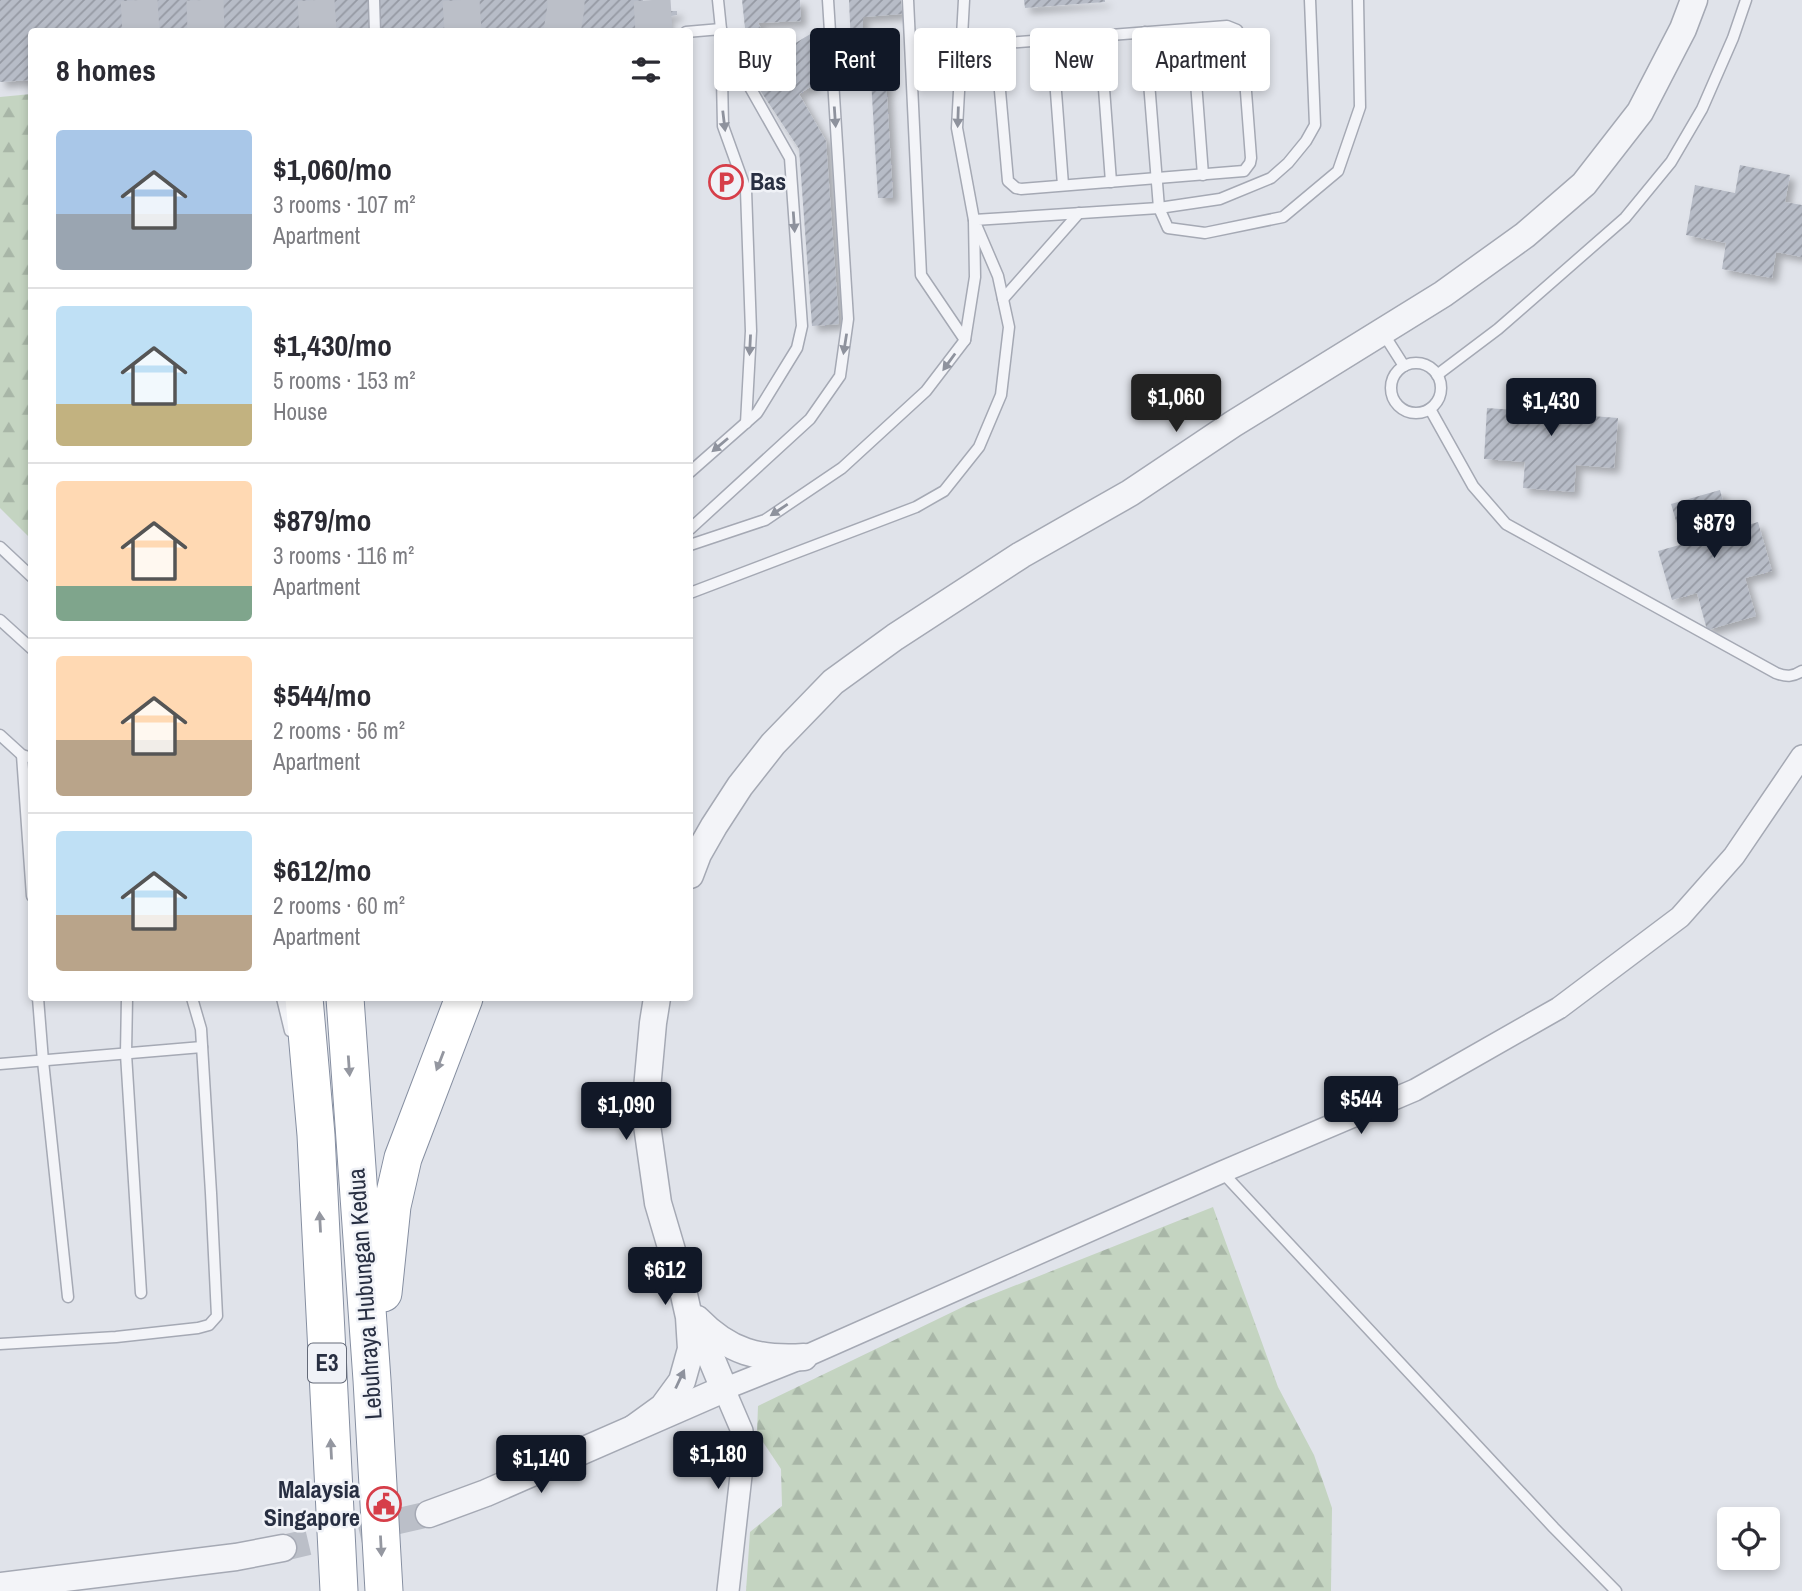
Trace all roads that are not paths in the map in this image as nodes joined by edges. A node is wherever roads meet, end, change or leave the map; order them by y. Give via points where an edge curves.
1 (374, 0) edge
2 (718, 0) edge
3 (828, 0) edge
4 (908, 0) edge
5 (964, 0) edge
6 (1310, 0) edge
7 (1358, 0) edge
8 (1693, 0) edge
9 (1746, 0) edge
10 (375, 28) edge
11 (721, 28) edge
12 (1204, 28) edge
13 (1234, 28) edge
14 (714, 30) edge
15 (693, 31) edge
16 (1030, 41) edge
17 (722, 91) edge
18 (752, 91) edge
19 (1056, 91) edge
20 (1104, 91) edge
21 (1149, 91) edge
22 (1197, 91) edge
23 (1245, 91) edge
24 (1203, 175) junction
25 (1156, 179) junction
26 (1111, 182) junction
27 (1063, 186) junction
28 (1159, 208) junction
29 (1079, 213) junction
30 (974, 220) junction
31 (1003, 299) junction
32 (1383, 332) junction
33 (964, 341) junction
34 (1404, 366) junction
35 (1437, 375) junction
36 (1430, 409) junction
37 (746, 423) junction
38 (693, 469) edge
39 (693, 526) edge
40 (693, 544) edge
41 (0, 547) edge
42 (28, 573) edge
43 (693, 592) edge
44 (0, 620) edge
45 (28, 645) edge
46 (1802, 671) edge
47 (0, 735) edge
48 (27, 756) edge
49 (1802, 756) edge
50 (28, 784) edge
51 (693, 867) edge
52 (38, 1001) edge
53 (127, 1001) edge
54 (193, 1001) edge
55 (283, 1001) edge
56 (304, 1001) edge
57 (345, 1001) edge
58 (463, 1001) edge
59 (657, 1001) edge
60 (202, 1047) junction
61 (294, 1048) dead end
62 (127, 1054) junction
63 (298, 1060) dead end
64 (43, 1061) junction
65 (0, 1065) edge
66 (316, 1135) junction
67 (1222, 1172) junction
68 (681, 1281) junction
69 (141, 1293) dead end
70 (68, 1297) dead end
71 (694, 1315) junction
72 (0, 1344) edge
73 (804, 1357) junction
74 (372, 1380) junction
75 (724, 1389) junction
76 (634, 1428) junction
77 (429, 1514) tunnel mouth
78 (283, 1548) tunnel mouth
79 (0, 1586) edge
80 (339, 1591) edge
81 (384, 1591) edge
82 (728, 1591) edge
83 (1616, 1591) edge

1 - 10 lane
2 - 11 lane
3 -> 39 lane via 848,319 840,376 810,419
4 - 33 lane via 921,275
5 -> 30 lane via 957,128
6 - 28 lane via 1315,125 1306,141 1271,178 1220,199
7 - 28 lane via 1360,107 1338,171 1283,217 1231,228 1205,233 1168,228
8 - 32 street via 1640,112 1584,184 1525,235
9 - 35 lane via 1702,108 1671,162 1625,218 1498,330
12 - 13 lane
14 - 15 lane
16 - 27 lane via 1010,42 998,51 1007,181 1016,188
17 -> 37 lane via 723,126 746,190 751,331
18 -> 37 lane via 790,158 802,326 797,348
19 - 27 lane
20 - 26 lane
21 - 25 lane
22 - 24 lane
23 - 24 lane via 1251,163 1244,171
24 - 25 lane
25 - 26 lane
25 - 28 lane
26 - 27 lane
28 - 29 lane
29 - 30 lane
29 - 31 lane
30 - 31 lane
30 - 33 lane via 975,277
31 - 43 lane via 1009,327 1001,396 979,447 944,491 916,507
32 - 34 lane
32 - 51 street via 1129,493 1021,555 833,682 740,786
33 -> 40 lane via 926,391 842,468 765,520
34 - 35 lane via 1422,364
34 - 36 lane via 1391,384 1394,401 1413,414
35 - 36 lane via 1440,393
36 - 46 lane via 1473,486 1506,524 1776,673 1793,676
37 -> 38 lane
41 - 42 lane
44 - 45 lane
47 - 48 lane
48 - 50 lane
49 - 67 street via 1734,856 1680,917 1559,1008 1415,1090
52 - 64 lane
53 - 62 lane
54 - 60 lane
55 - 61 lane
56 - 66 highway, Lebuhraya Hubungan Kedua / E3
57 -> 74 highway, Lebuhraya Hubungan Kedua / E3
58 -> 74 highway via 403,1158 391,1206
59 - 68 street via 645,1111 658,1203
60 - 62 lane
60 - 72 lane via 216,1316 209,1325 198,1328
62 - 64 lane
62 - 69 lane
63 - 66 lane
64 - 65 lane
64 - 70 lane
80 -> 66 highway, Lebuhraya Hubungan Kedua / E3
67 - 73 street
67 - 83 lane
68 - 71 street
76 -> 68 street via 663,1407 682,1381 691,1349
71 - 73 street via 732,1347 779,1359
71 - 75 street
73 - 75 street
74 -> 81 highway, Lebuhraya Hubungan Kedua / E3
75 - 76 street
75 - 82 street via 742,1431 744,1449
76 - 77 street
78 - 79 street

